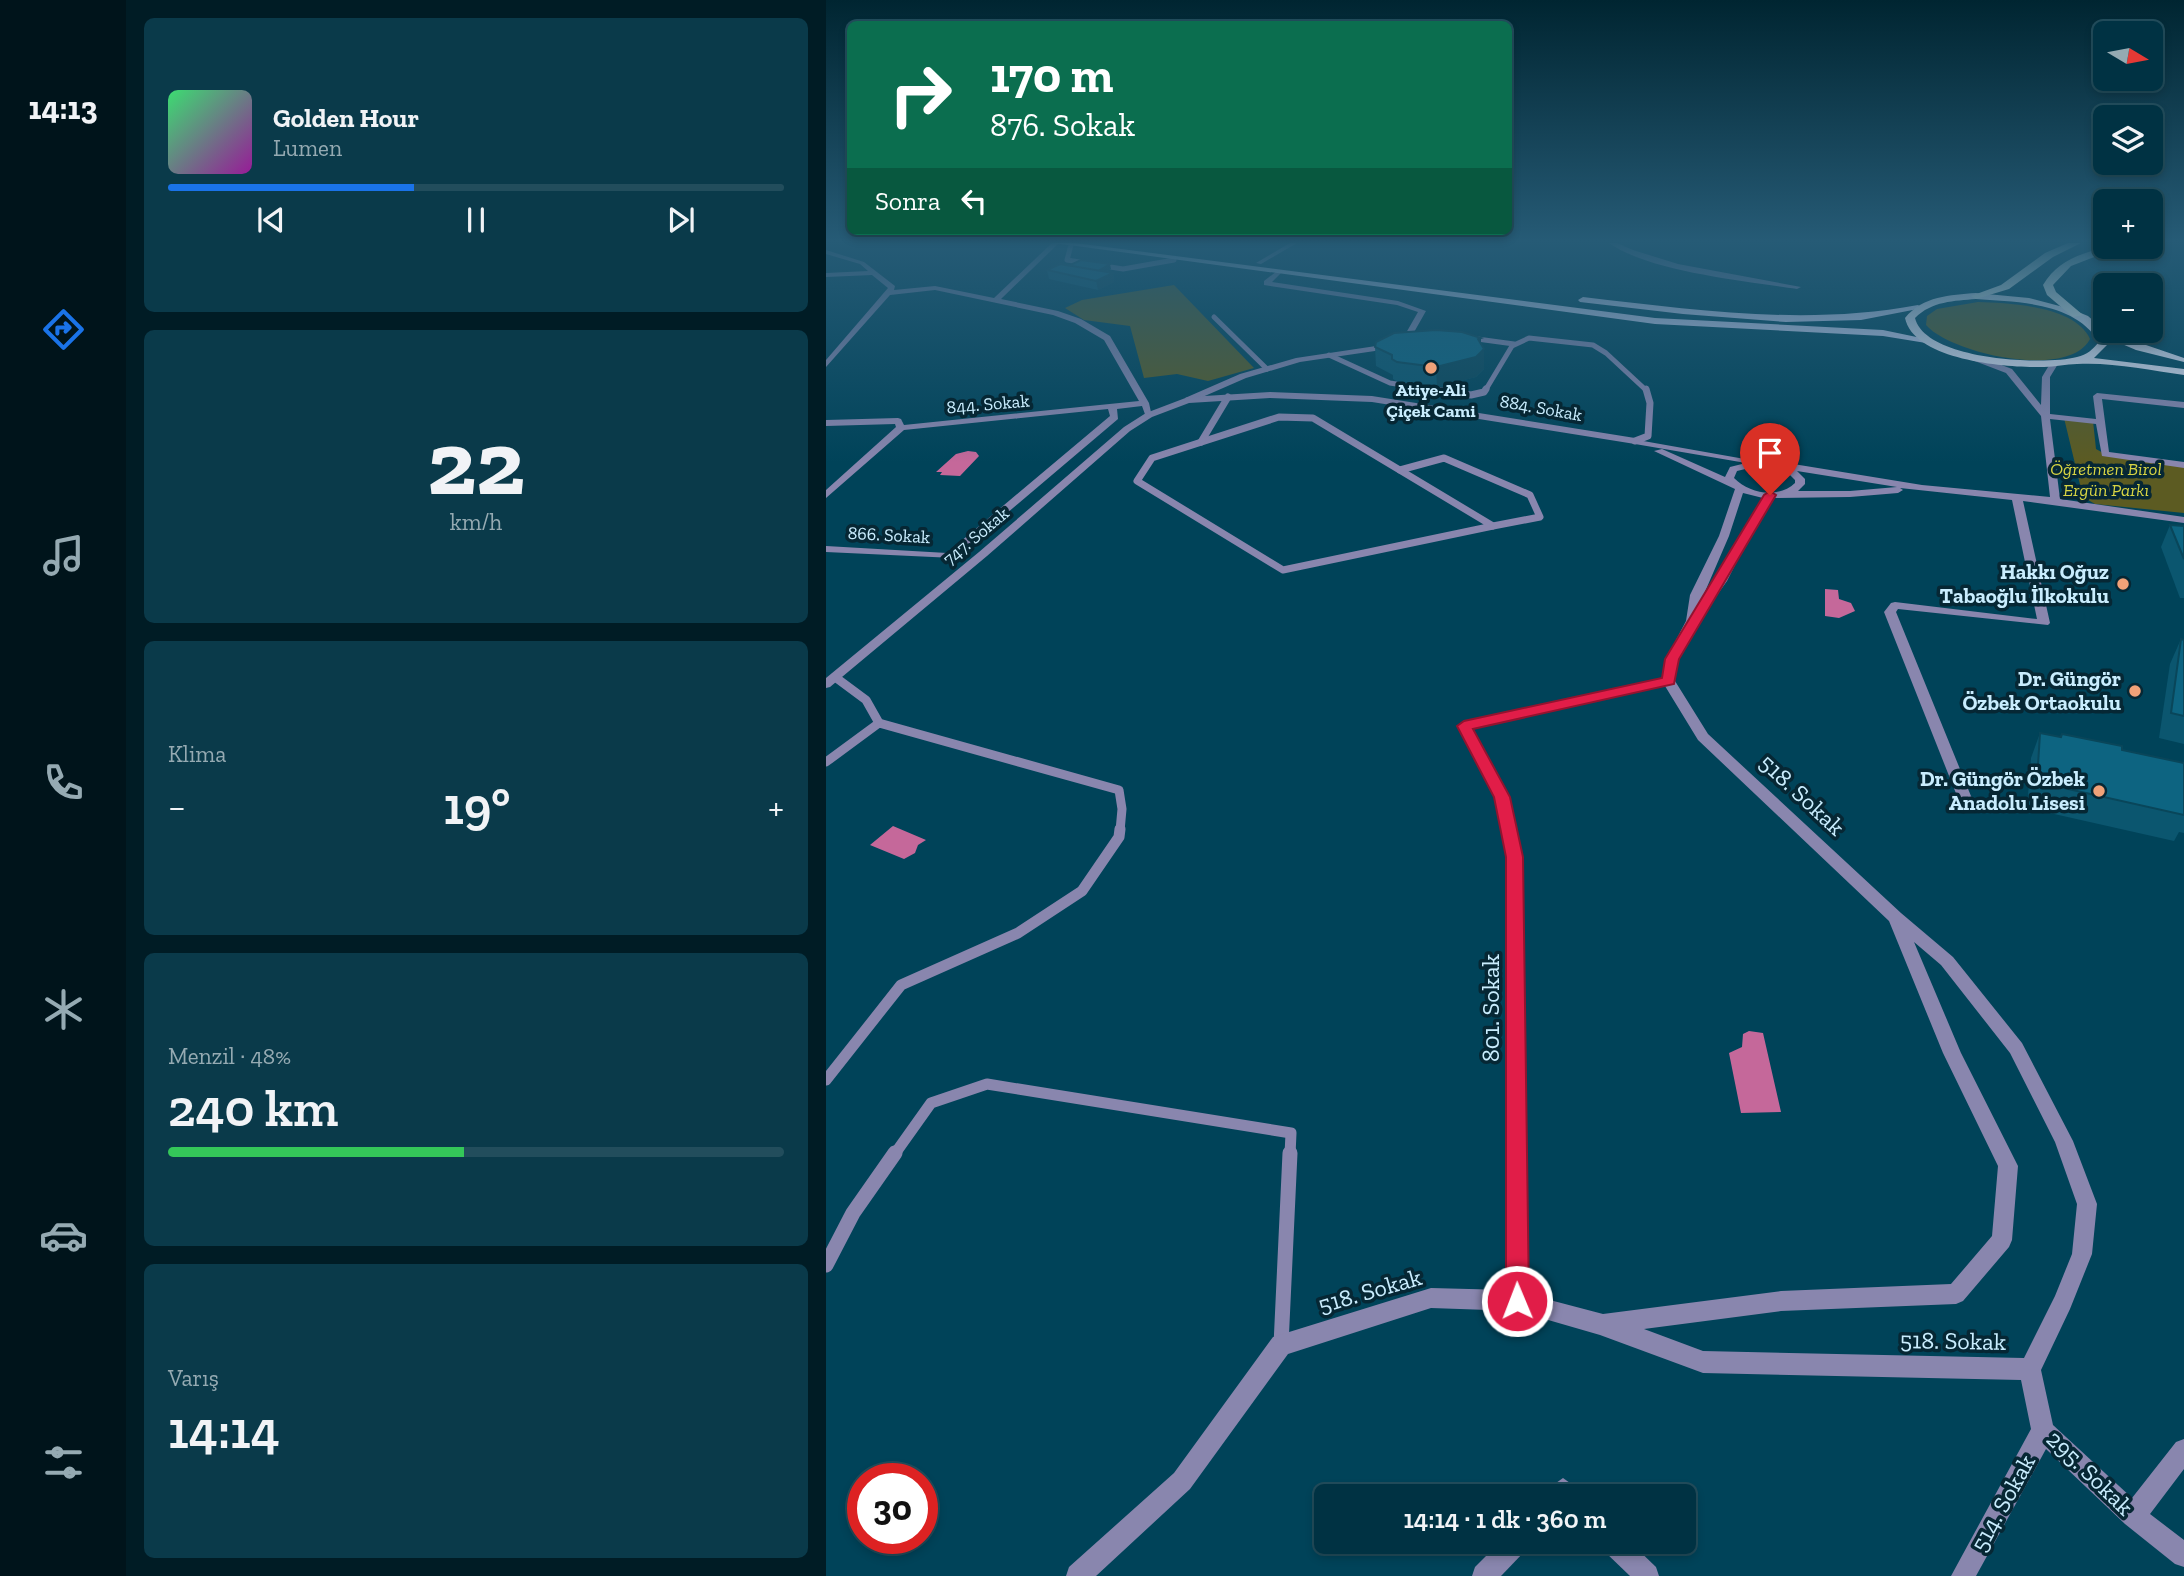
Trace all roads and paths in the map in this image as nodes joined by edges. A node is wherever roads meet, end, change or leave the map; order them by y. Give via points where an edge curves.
1 (867, 317) edge
2 (1065, 317) edge
3 (1214, 317) dead end
4 (1419, 317) edge
5 (1619, 317) edge
6 (1814, 317) edge
7 (1863, 317) edge
8 (1911, 317) edge
9 (1465, 337) edge
10 (1926, 340) junction
11 (2104, 343) edge
12 (2129, 343) edge
13 (1514, 344) junction
14 (1329, 355) junction
15 (1975, 358) junction
16 (2077, 361) junction
17 (2184, 361) edge
18 (2054, 364) junction
19 (826, 365) edge
20 (1267, 369) junction
21 (2184, 372) edge
22 (1228, 397) junction
23 (1188, 400) junction
24 (1144, 403) junction
25 (2184, 405) edge
26 (1112, 408) junction
27 (1149, 415) junction
28 (2045, 416) junction
29 (2099, 422) junction
30 (826, 423) edge
31 (901, 428) junction
32 (1635, 441) junction
33 (1201, 442) junction
34 (1762, 463) junction
35 (2184, 465) edge
36 (1781, 466) junction
37 (1400, 470) junction
38 (1737, 486) junction
39 (1922, 488) junction
40 (1775, 494) junction
41 (826, 495) edge
42 (2017, 498) junction
43 (2055, 501) junction
44 (2184, 520) edge
45 (1493, 526) junction
46 (826, 549) edge
47 (1692, 622) junction
48 (831, 680) edge
49 (1669, 681) junction
50 (879, 723) junction
51 (826, 762) edge
52 (1966, 801) dead end
53 (1895, 917) junction
54 (826, 1080) edge
55 (826, 1265) edge
56 (1517, 1301) junction
57 (1600, 1324) junction
58 (1281, 1345) junction
59 (2030, 1369) junction
60 (2043, 1431) junction
61 (2184, 1450) edge
62 (2133, 1516) junction
63 (1505, 1554) edge
64 (1626, 1554) edge
65 (2184, 1555) edge
66 (1078, 1576) edge
67 (1484, 1576) edge
68 (1647, 1576) edge
69 (1963, 1576) edge

1 - 19 street
2 - 24 street via 1107,338
3 - 20 lane
4 - 14 street via 1405,341
5 - 10 main road via 1883,333
6 - 7 main road
8 - 10 highway via 1913,329
9 - 13 lane
10 - 15 highway
11 - 16 highway via 2098,352
12 - 17 highway
13 - 14 lane via 1484,392 1471,395 1390,383
13 - 32 lane via 1529,338 1574,341 1606,353 1647,390 1648,436
14 - 20 street
15 - 18 highway
15 - 28 street via 2009,371
16 - 18 highway
16 - 21 highway
18 - 28 street via 2046,377
20 - 23 street
22 - 23 street, 884. Sokak
22 - 32 street, 884. Sokak via 1372,399
22 - 33 lane
23 - 27 street, 884. Sokak
24 - 26 street, 844. Sokak
24 - 27 street
25 - 29 street via 2097,396
26 - 31 street, 844. Sokak
26 - 46 street, 866. Sokak via 1115,417 950,556
27 - 48 street, 747. Sokak
28 - 29 street
28 - 43 street
29 - 35 street via 2105,454
30 - 31 street, 844. Sokak via 898,421
31 - 41 street
32 - 34 street, 884. Sokak
32 - 38 street
33 - 37 lane via 1279,417 1313,418
33 - 45 lane via 1152,458 1137,481 1283,570
34 - 36 street, 884. Sokak
34 - 38 street via 1733,469 1729,479
36 - 39 street
36 - 40 street via 1796,474 1800,484
37 - 45 lane
37 - 45 lane via 1444,458 1530,495 1539,517
38 - 40 street
38 - 47 street via 1724,536 1696,595
39 - 40 street
39 - 42 street
40 - 47 street via 1750,525 1721,581
42 - 43 street
42 - 52 street via 2044,622 1895,605 1890,612
43 - 44 street
47 - 49 street via 1672,659
48 - 50 lane via 866,700
49 - 53 street, 518. Sokak via 1703,737
49 - 56 street, 801. Sokak via 1464,726 1502,797 1514,857
50 - 51 lane
50 - 54 lane via 1119,790 1119,837 1082,891 1018,933 901,985
53 - 57 street via 1952,1053 2008,1166 2002,1240 1956,1294 1781,1301
53 - 59 street, 518. Sokak via 1947,961 2016,1048 2064,1141 2087,1204 2082,1254
55 - 58 lane via 852,1213 931,1103 987,1084 1291,1133
56 - 57 street, 518. Sokak
56 - 58 street, 518. Sokak via 1431,1298
57 - 59 street, 518. Sokak via 1703,1362
58 - 66 street via 1182,1481
59 - 60 street, 295. Sokak
60 - 62 street, 295. Sokak
60 - 69 street, 514. Sokak
61 - 62 street
62 - 65 street, 295. Sokak
63 - 67 street
64 - 68 street

